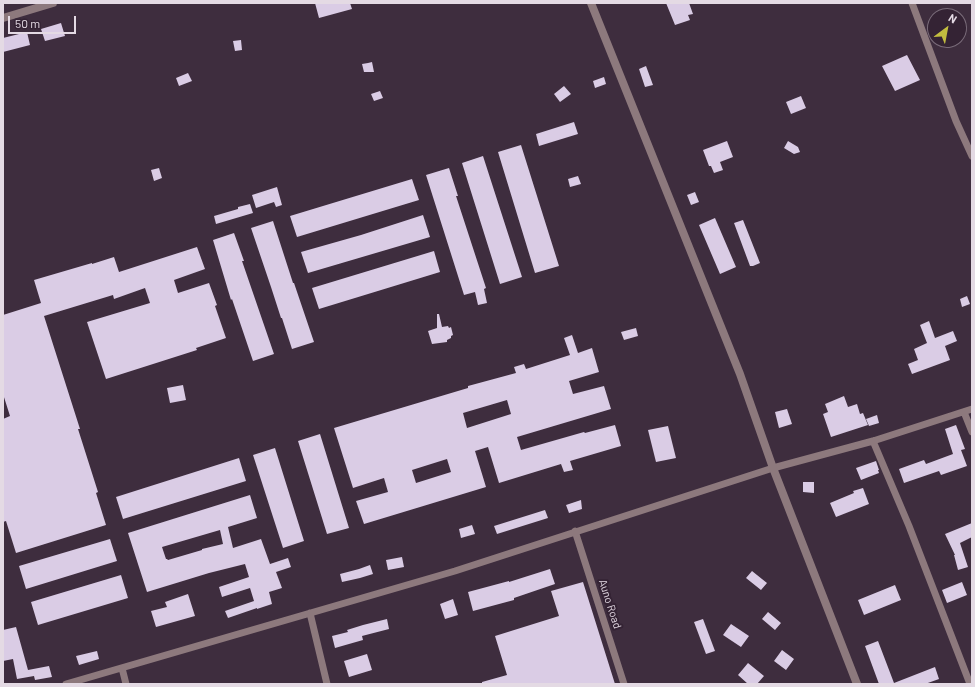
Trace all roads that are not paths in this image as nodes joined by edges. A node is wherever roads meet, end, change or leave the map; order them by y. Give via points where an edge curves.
1 (53, 3) edge
2 (591, 3) edge
3 (912, 3) edge
4 (3, 18) edge
5 (972, 156) edge
6 (972, 409) edge
7 (964, 412) junction
8 (972, 432) edge
9 (873, 441) junction
10 (773, 468) junction
11 (575, 532) junction
12 (310, 613) junction
13 (122, 668) junction
14 (66, 684) edge
15 (126, 684) edge
16 (328, 684) edge
17 (624, 684) edge
18 (857, 684) edge
19 (970, 684) edge

1 - 4 street
2 - 10 street via 740,374
3 - 5 street via 956,121
6 - 7 street
7 - 8 street
7 - 9 street
9 - 10 street
9 - 19 street
10 - 11 street
10 - 18 street
11 - 12 street via 455,571
11 - 17 street, Auno Road
12 - 13 street
12 - 16 street
13 - 14 street
13 - 15 street

